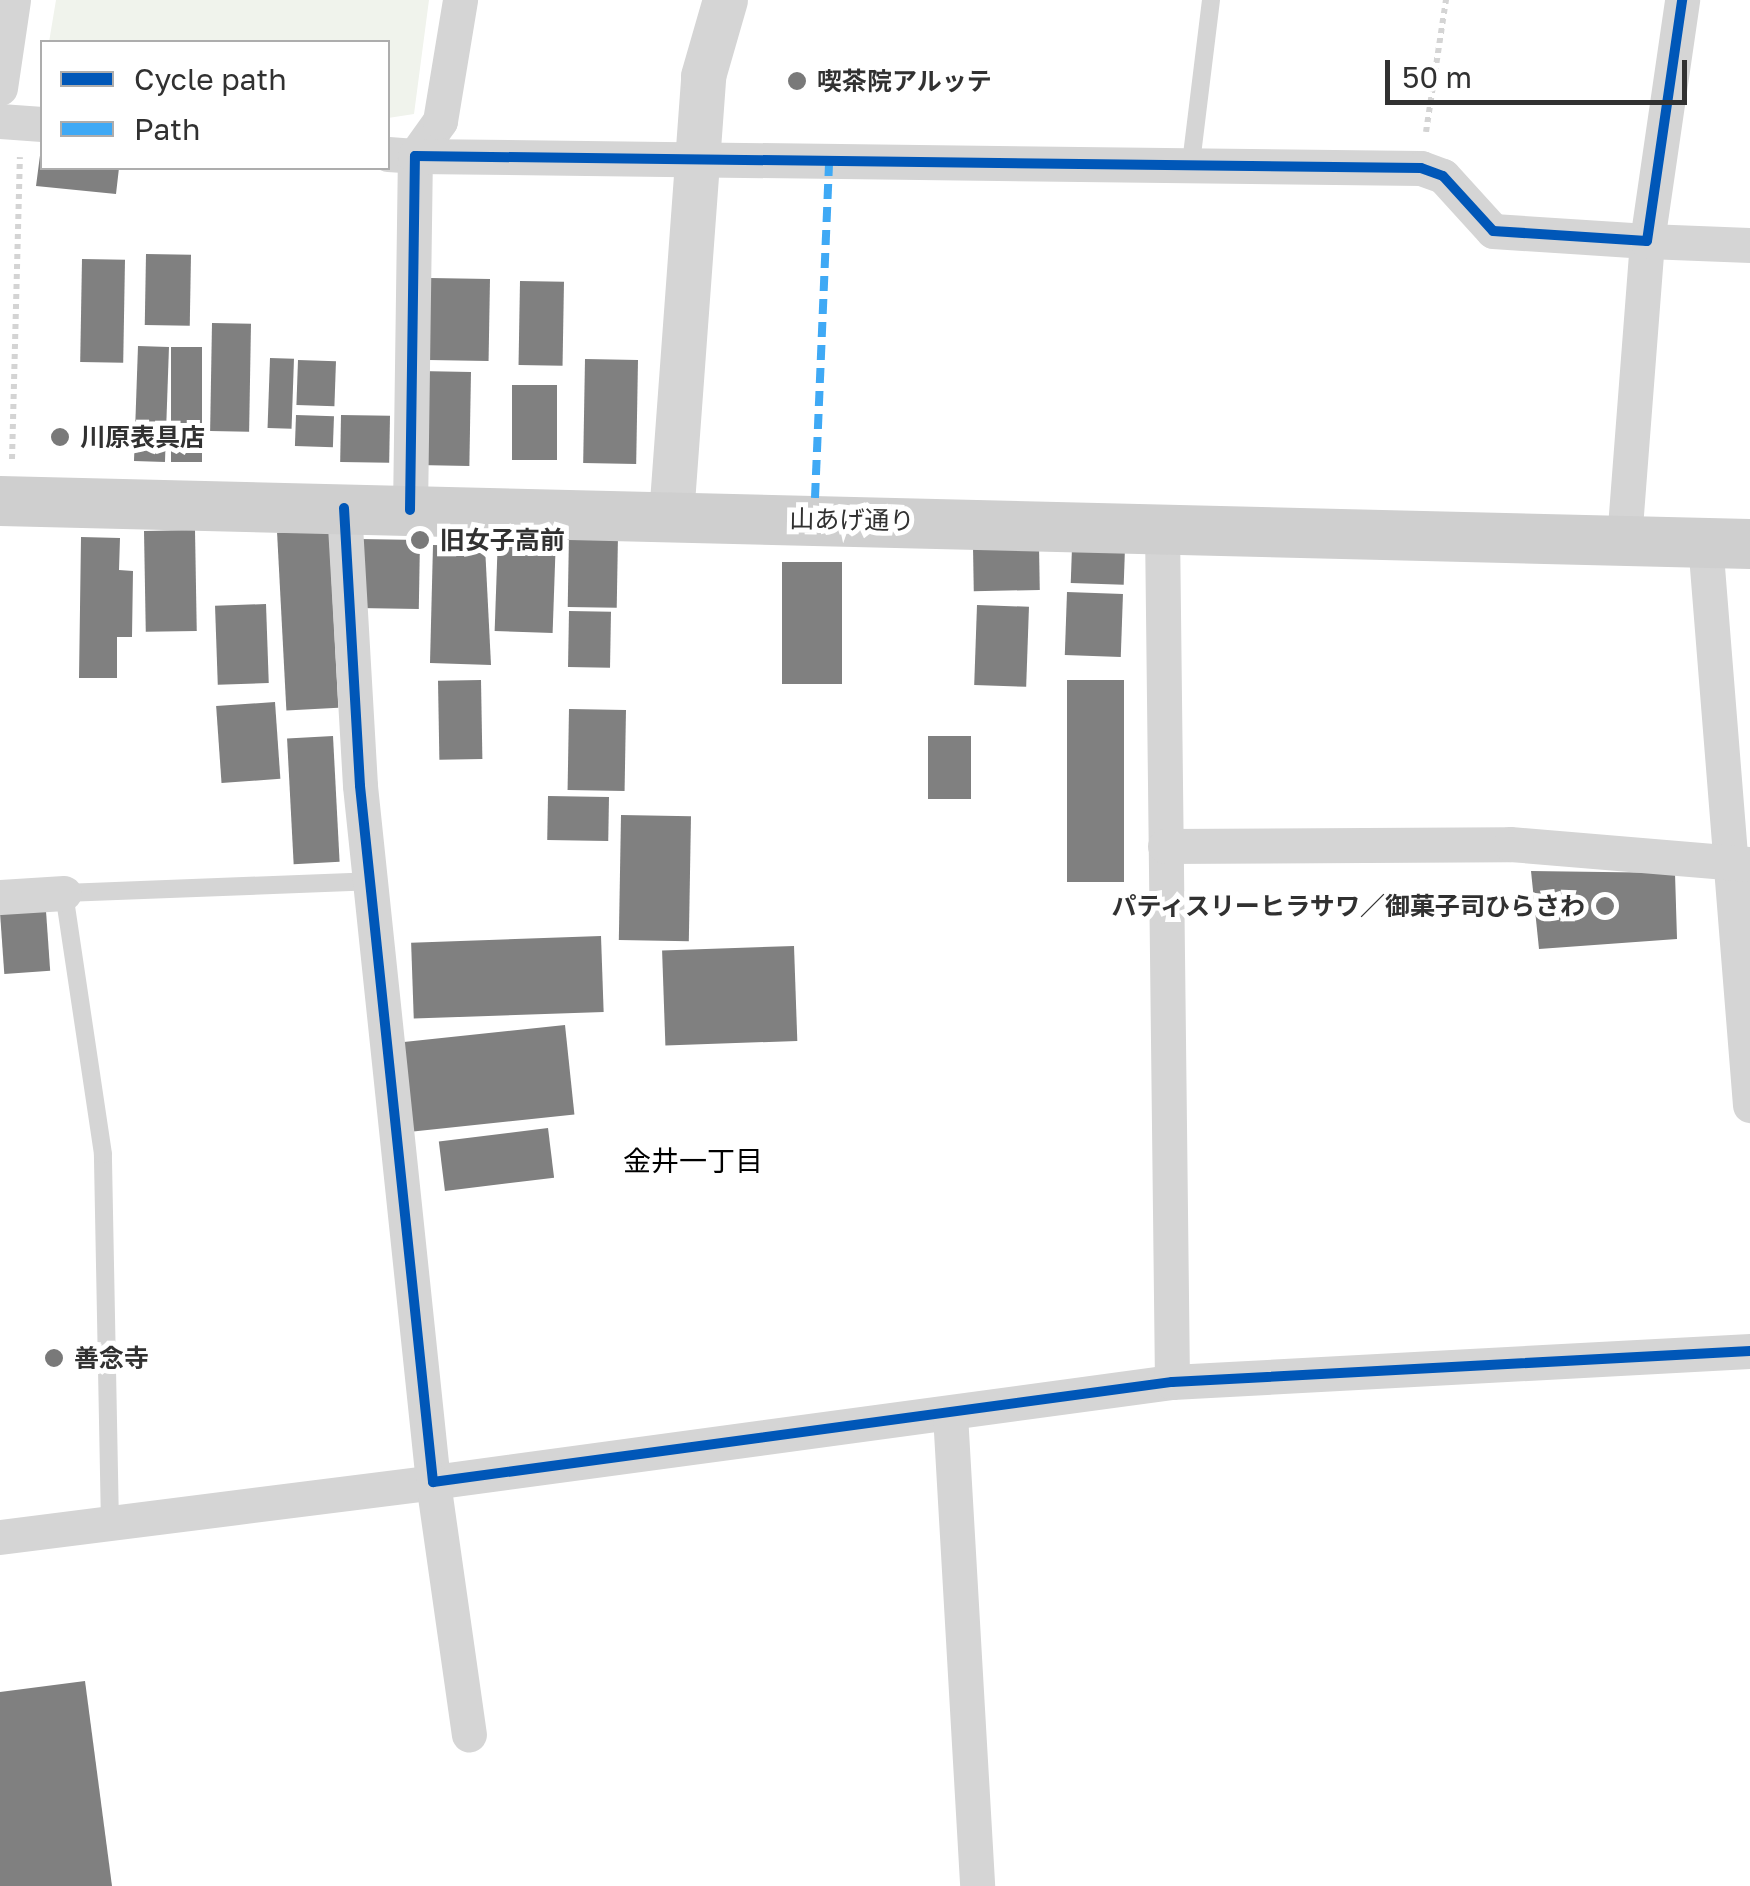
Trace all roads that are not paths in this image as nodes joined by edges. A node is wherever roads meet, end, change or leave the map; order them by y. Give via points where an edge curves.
1 (13, 0) edge
2 (460, 0) edge
3 (725, 0) edge
4 (1211, 0) edge
5 (1682, 0) edge
6 (0, 88) edge
7 (401, 155) edge
8 (697, 156) junction
9 (1191, 163) junction
10 (1647, 241) junction
11 (1750, 245) edge
12 (6, 486) edge
13 (344, 508) junction
14 (410, 510) junction
15 (671, 516) junction
16 (1162, 527) junction
17 (1624, 540) junction
18 (1728, 543) edge
19 (1164, 846) junction
20 (1742, 864) edge
21 (370, 881) junction
22 (64, 893) junction
23 (0, 897) edge
24 (1750, 1104) edge
25 (1750, 1351) edge
26 (1172, 1382) junction
27 (950, 1414) junction
28 (433, 1482) junction
29 (110, 1524) junction
30 (0, 1537) edge
31 (469, 1734) dead end
32 (978, 1886) edge

1 - 6 street
2 - 7 street via 440,121
3 - 8 street via 703,76
4 - 9 lane
5 - 10 street
7 - 8 street
7 - 14 street
8 - 9 street
8 - 15 street
9 - 10 street via 1421,168 1443,176 1493,231
10 - 11 street
10 - 17 street
12 - 13 main road, 山あげ通り
13 - 14 main road, 山あげ通り
13 - 21 street
14 - 15 main road, 山あげ通り
15 - 16 main road, 山あげ通り
16 - 17 main road, 山あげ通り
16 - 19 street
17 - 18 main road, 山あげ通り
18 - 20 street
19 - 20 street via 1510,844
19 - 26 street
20 - 24 street
21 - 22 lane
21 - 28 street
22 - 23 street
22 - 29 lane via 103,1154
25 - 26 street
26 - 27 street
27 - 28 street
27 - 32 street
28 - 29 street
28 - 31 street
29 - 30 street

